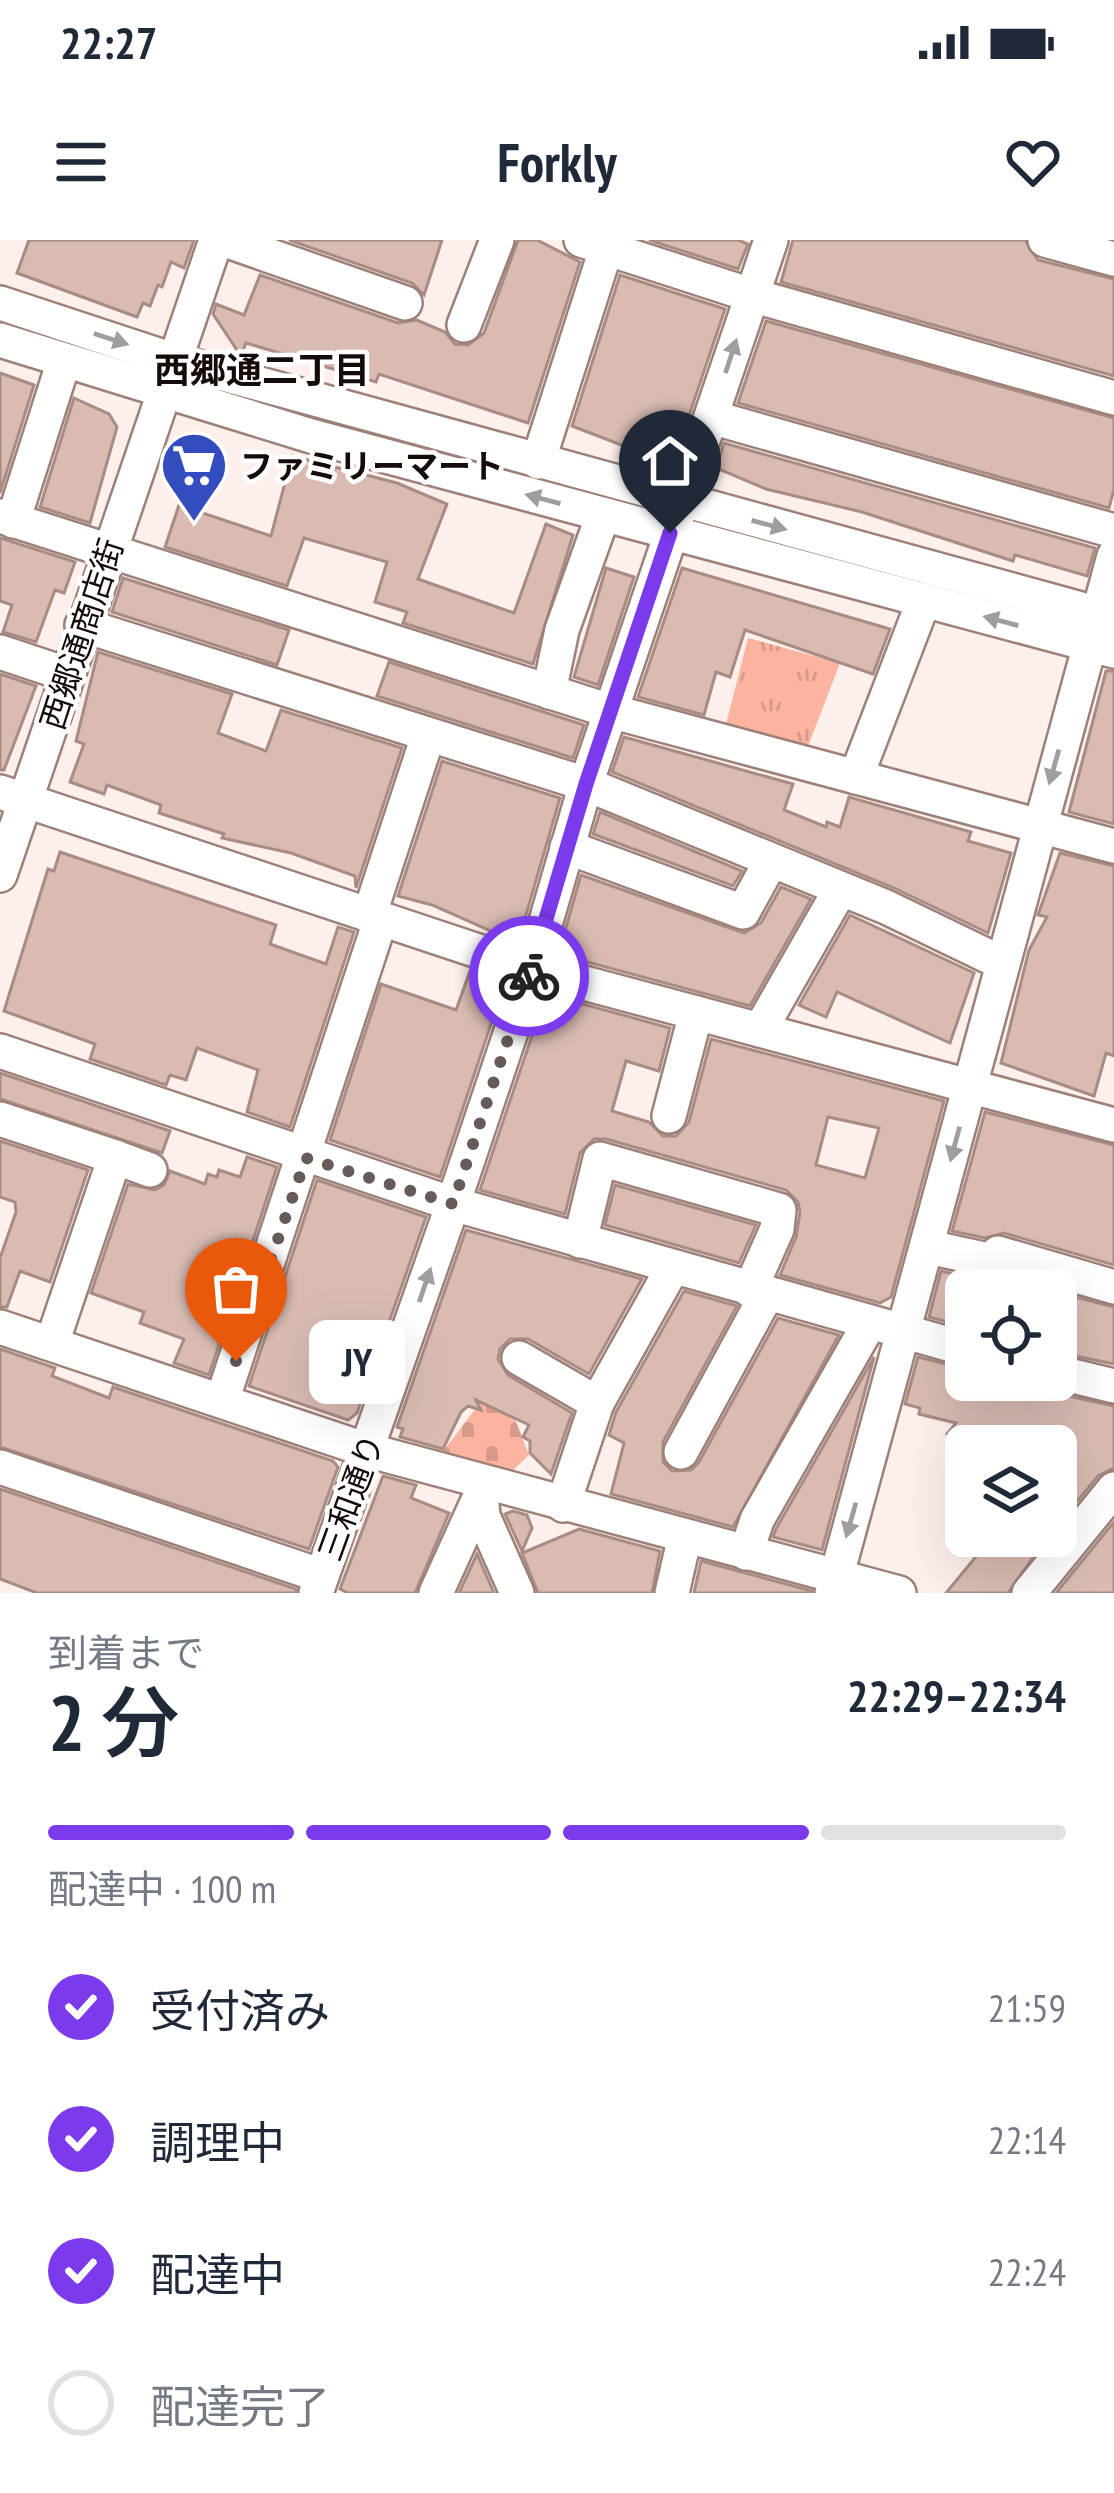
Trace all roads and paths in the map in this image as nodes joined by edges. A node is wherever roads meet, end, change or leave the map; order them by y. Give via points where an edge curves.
1 (220, 240) edge
2 (496, 240) edge
3 (770, 240) edge
4 (1045, 240) edge
5 (599, 243) edge
6 (1114, 259) edge
7 (751, 295) junction
8 (0, 303) edge
9 (405, 303) dead end
10 (464, 325) dead end
11 (0, 340) edge
12 (64, 361) junction
13 (176, 361) junction
14 (162, 392) junction
15 (1114, 398) edge
16 (711, 417) junction
17 (538, 461) junction
18 (603, 515) junction
19 (6, 518) edge
20 (676, 518) junction
21 (1114, 531) edge
22 (107, 551) junction
23 (1114, 556) edge
24 (924, 600) junction
25 (82, 625) junction
26 (1103, 632) edge
27 (0, 652) edge
28 (65, 674) junction
29 (549, 692) junction
30 (610, 710) junction
31 (428, 736) junction
32 (856, 778) junction
33 (586, 784) junction
34 (14, 796) edge
35 (1037, 827) junction
36 (1114, 846) edge
37 (567, 847) junction
38 (771, 861) junction
39 (0, 875) edge
40 (840, 890) junction
41 (374, 918) junction
42 (1002, 963) junction
43 (532, 969) junction
44 (696, 1013) junction
45 (760, 1030) junction
46 (0, 1051) edge
47 (971, 1086) junction
48 (1110, 1115) edge
49 (670, 1116) dead end
50 (0, 1119) edge
51 (115, 1157) junction
52 (306, 1158) junction
53 (150, 1170) dead end
54 (453, 1204) junction
55 (580, 1240) junction
56 (928, 1246) junction
57 (673, 1267) junction
58 (1017, 1269) edge
59 (1077, 1282) edge
60 (1114, 1287) edge
61 (758, 1292) junction
62 (868, 1324) junction
63 (0, 1327) edge
64 (904, 1334) junction
65 (52, 1343) junction
66 (945, 1344) edge
67 (519, 1358) dead end
68 (1077, 1377) edge
69 (1114, 1386) edge
70 (222, 1402) junction
71 (597, 1402) junction
72 (367, 1450) junction
73 (681, 1452) dead end
74 (0, 1467) edge
75 (480, 1488) junction
76 (1114, 1489) edge
77 (563, 1505) junction
78 (685, 1537) junction
79 (746, 1553) junction
80 (833, 1585) edge
81 (323, 1587) edge
82 (436, 1593) edge
83 (517, 1593) edge
84 (672, 1593) edge
85 (899, 1593) edge
86 (1029, 1593) edge

1 - 9 street
1 - 13 street, 西郷通商店街
2 - 10 street
3 - 7 street, 三和通り
4 - 6 street
5 - 7 street
5 - 17 street
7 - 15 street
16 -> 7 street, 三和通り
8 -> 13 street
11 - 12 street
12 - 14 street
12 - 19 street
13 - 14 street, 西郷通商店街
13 - 17 street
18 -> 14 street
14 - 22 street, 西郷通商店街
16 - 20 street, 三和通り
16 - 21 street
17 - 20 street
18 - 20 street
18 - 29 street
19 - 22 street
20 - 24 street
20 -> 26 street
20 - 30 street, 三和通り
22 - 25 street, 西郷通商店街
22 - 29 street
23 - 26 street
26 -> 24 street
24 - 32 street
25 - 28 street, 西郷通商店街
25 - 31 street
26 -> 35 street
27 - 28 street
28 - 34 street, 西郷通商店街
29 - 30 street
30 - 32 street
30 - 33 street, 三和通り
31 - 33 street
31 - 41 street
32 - 35 street
33 - 37 street, 三和通り
33 - 38 street
34 - 39 street, 西郷通商店街
34 - 41 street
35 - 36 street
35 - 42 street
37 - 38 street via 743,912
37 - 43 street, 三和通り
38 - 40 street
40 - 42 street
40 - 45 street
41 - 43 street
41 - 52 street
42 - 47 street
43 - 44 street
43 - 54 street, 三和通り
44 - 45 street
44 - 49 street
45 - 47 street
46 - 52 street
47 - 48 street
47 -> 56 street
50 - 51 street
51 - 53 street
51 - 65 street
52 - 54 street
52 - 70 street
54 - 55 street
72 -> 54 street, 三和通り
55 - 57 street
55 - 61 street via 600,1159 779,1210
56 - 58 street via 993,1262 998,1253
56 - 64 street
57 - 61 street
57 - 71 street
59 - 60 street
61 - 62 street
61 - 73 street
62 - 64 street
62 - 79 street
63 - 65 street
64 - 66 street
64 -> 80 street
65 - 70 street
67 - 71 street
68 - 69 street
70 - 72 street
71 - 77 street
72 - 75 street
72 - 81 street, 三和通り
74 - 81 street
75 - 77 street
75 - 82 street
75 - 83 street via 483,1516
76 - 86 street
77 - 78 street
78 - 79 street
78 - 84 street
79 - 80 street
80 - 85 street

